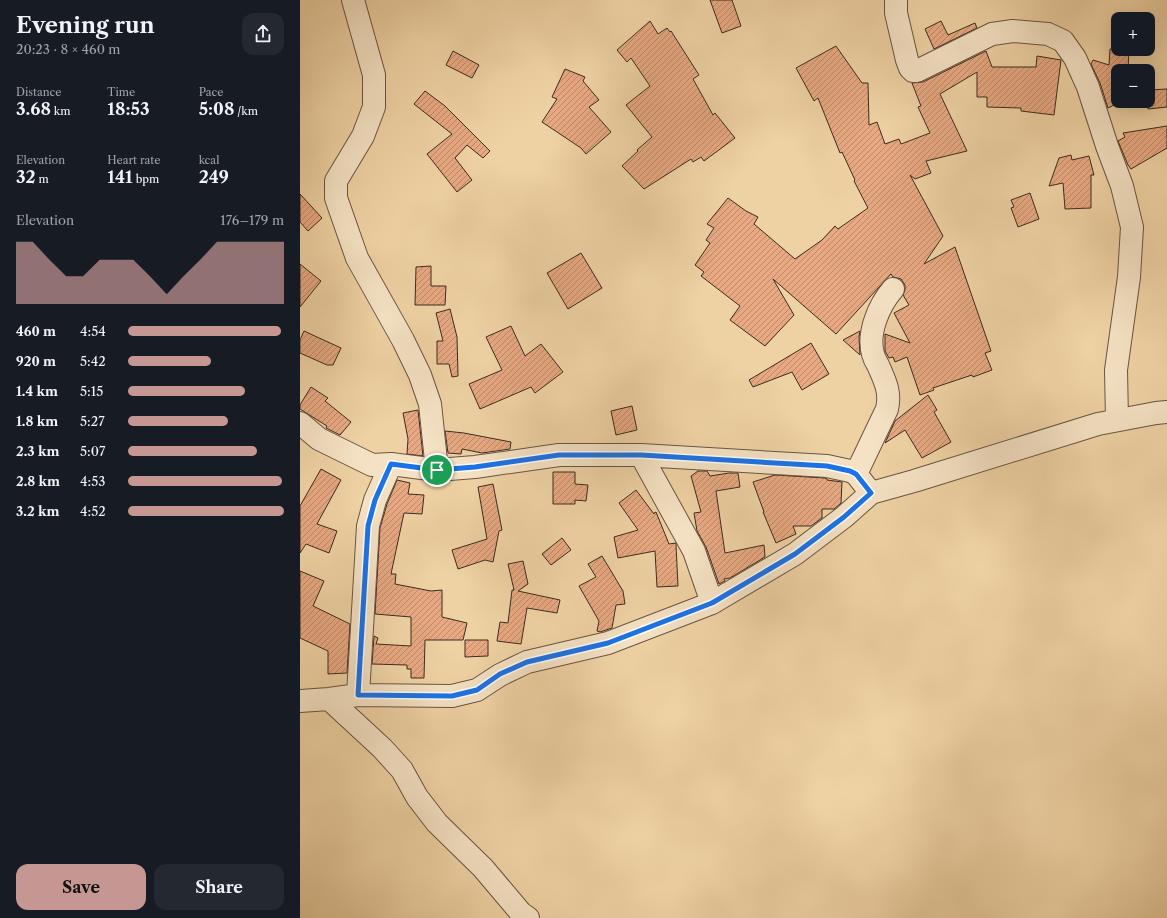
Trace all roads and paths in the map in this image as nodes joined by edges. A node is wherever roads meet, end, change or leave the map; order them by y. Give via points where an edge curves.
1 (353, 0) edge
2 (896, 0) edge
3 (893, 289) dead end
4 (1167, 412) edge
5 (1117, 420) junction
6 (300, 423) edge
7 (641, 455) junction
8 (391, 464) junction
9 (437, 470) junction
10 (856, 474) junction
11 (871, 493) junction
12 (712, 603) junction
13 (358, 695) junction
14 (329, 699) junction
15 (300, 701) edge
16 (528, 918) edge

1 - 9 street via 374,75 374,107 362,136 336,181 336,198 357,258 420,375 430,404
2 - 5 street via 896,13 905,53 913,71 992,34 1013,31 1048,34 1063,41 1075,58 1088,87 1122,186 1132,227 1129,276 1116,370
3 - 10 street via 879,310 872,342 873,354 890,399
4 - 5 street
5 - 11 street
6 - 8 street via 319,438 372,465
7 - 9 street via 559,455
7 - 10 street via 827,466
7 - 12 street via 694,551
8 - 9 street
8 - 13 street via 375,500 368,526
10 - 11 street
11 - 12 street via 795,554
12 - 13 street via 608,643 527,662 500,674 477,690 452,696
13 - 14 street
14 - 15 street
14 - 16 street via 402,770 417,797 437,823 483,868

